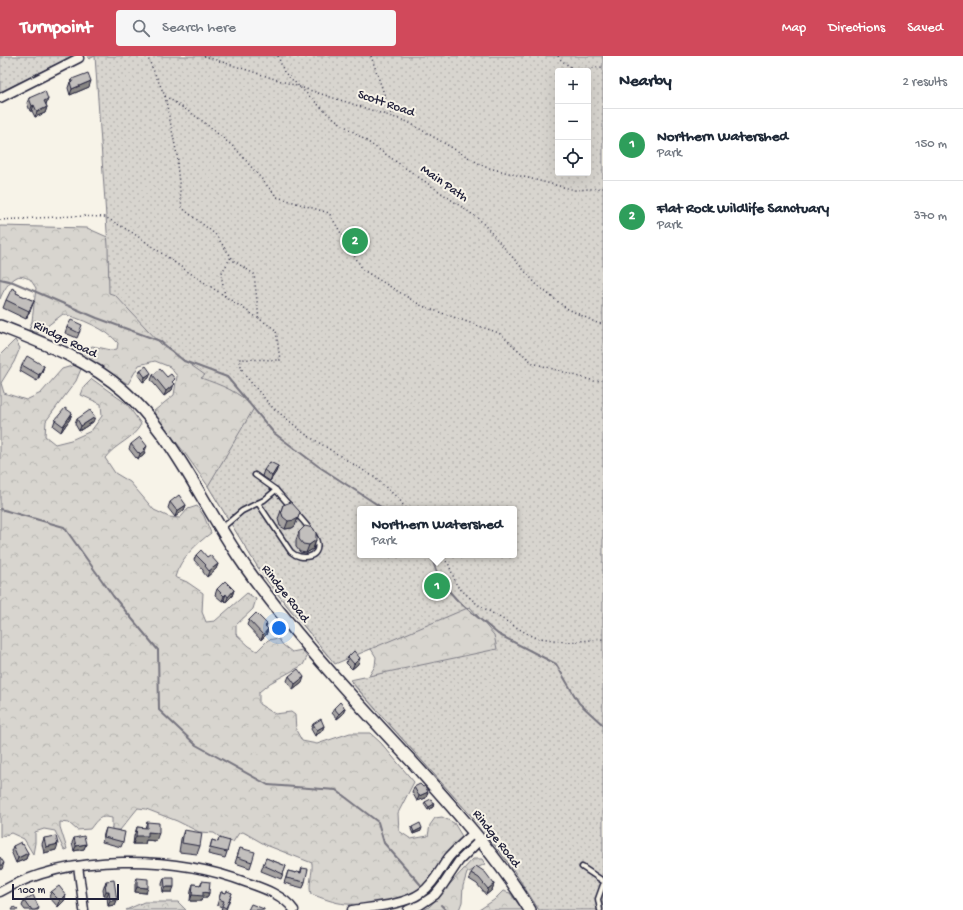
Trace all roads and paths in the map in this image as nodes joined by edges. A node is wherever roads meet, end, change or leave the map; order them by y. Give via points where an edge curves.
1 (147, 56) edge
2 (204, 56) edge
3 (278, 56) edge
4 (371, 56) edge
5 (558, 56) edge
6 (79, 58) dead end
7 (603, 67) edge
8 (302, 88) junction
9 (165, 96) junction
10 (0, 98) edge
11 (392, 117) junction
12 (603, 188) edge
13 (0, 220) edge
14 (231, 257) junction
15 (225, 296) junction
16 (259, 319) junction
17 (603, 324) edge
18 (0, 326) edge
19 (603, 380) edge
20 (255, 475) dead end
21 (276, 490) junction
22 (258, 503) junction
23 (404, 506) edge
24 (221, 528) junction
25 (444, 558) edge
26 (603, 639) edge
27 (477, 836) junction
28 (78, 866) junction
29 (582, 867) dead end
30 (603, 881) edge
31 (603, 885) edge
32 (0, 892) edge
33 (84, 910) edge
34 (294, 910) edge
35 (352, 910) edge
36 (408, 910) edge
37 (530, 910) edge
38 (600, 910) edge

1 - 9 path
2 - 8 path, Scott Road
3 - 8 path, Main Path via 284,72
4 - 11 path
5 - 7 path via 574,70
6 - 10 street
8 - 11 path, Scott Road
8 - 17 path, Main Path via 329,115 479,219 538,286 566,308
9 - 14 path via 178,160 182,208 215,234
9 - 19 path via 200,119 236,149 277,197 329,213 363,270 422,306 499,333 533,363 594,382
11 - 12 path, Scott Road via 408,122 485,166 575,190
13 - 15 path via 105,217 133,233
14 - 15 path via 221,274
14 - 16 path via 254,274
15 - 16 path
16 - 23 path via 276,330 280,360 240,358 243,373 271,406 305,434 374,477
18 - 24 street, Rindge Road via 76,359 104,375 123,390 167,439
20 - 21 lane
21 - 22 lane
21 - 22 lane via 314,535 317,549 314,554 304,558 294,555
22 - 24 lane via 246,508
24 - 27 street, Rindge Road via 262,589 295,630
25 - 26 path via 450,565 457,586 477,604 533,638 567,642
27 - 35 street via 449,857 434,881 421,893 399,902
27 - 36 street via 438,892 426,902
27 - 37 street, Rindge Road
28 - 32 street via 43,873
28 - 33 street
28 - 34 street via 144,862 202,870 235,878 270,891
29 - 30 lane
31 - 38 lane via 598,899

